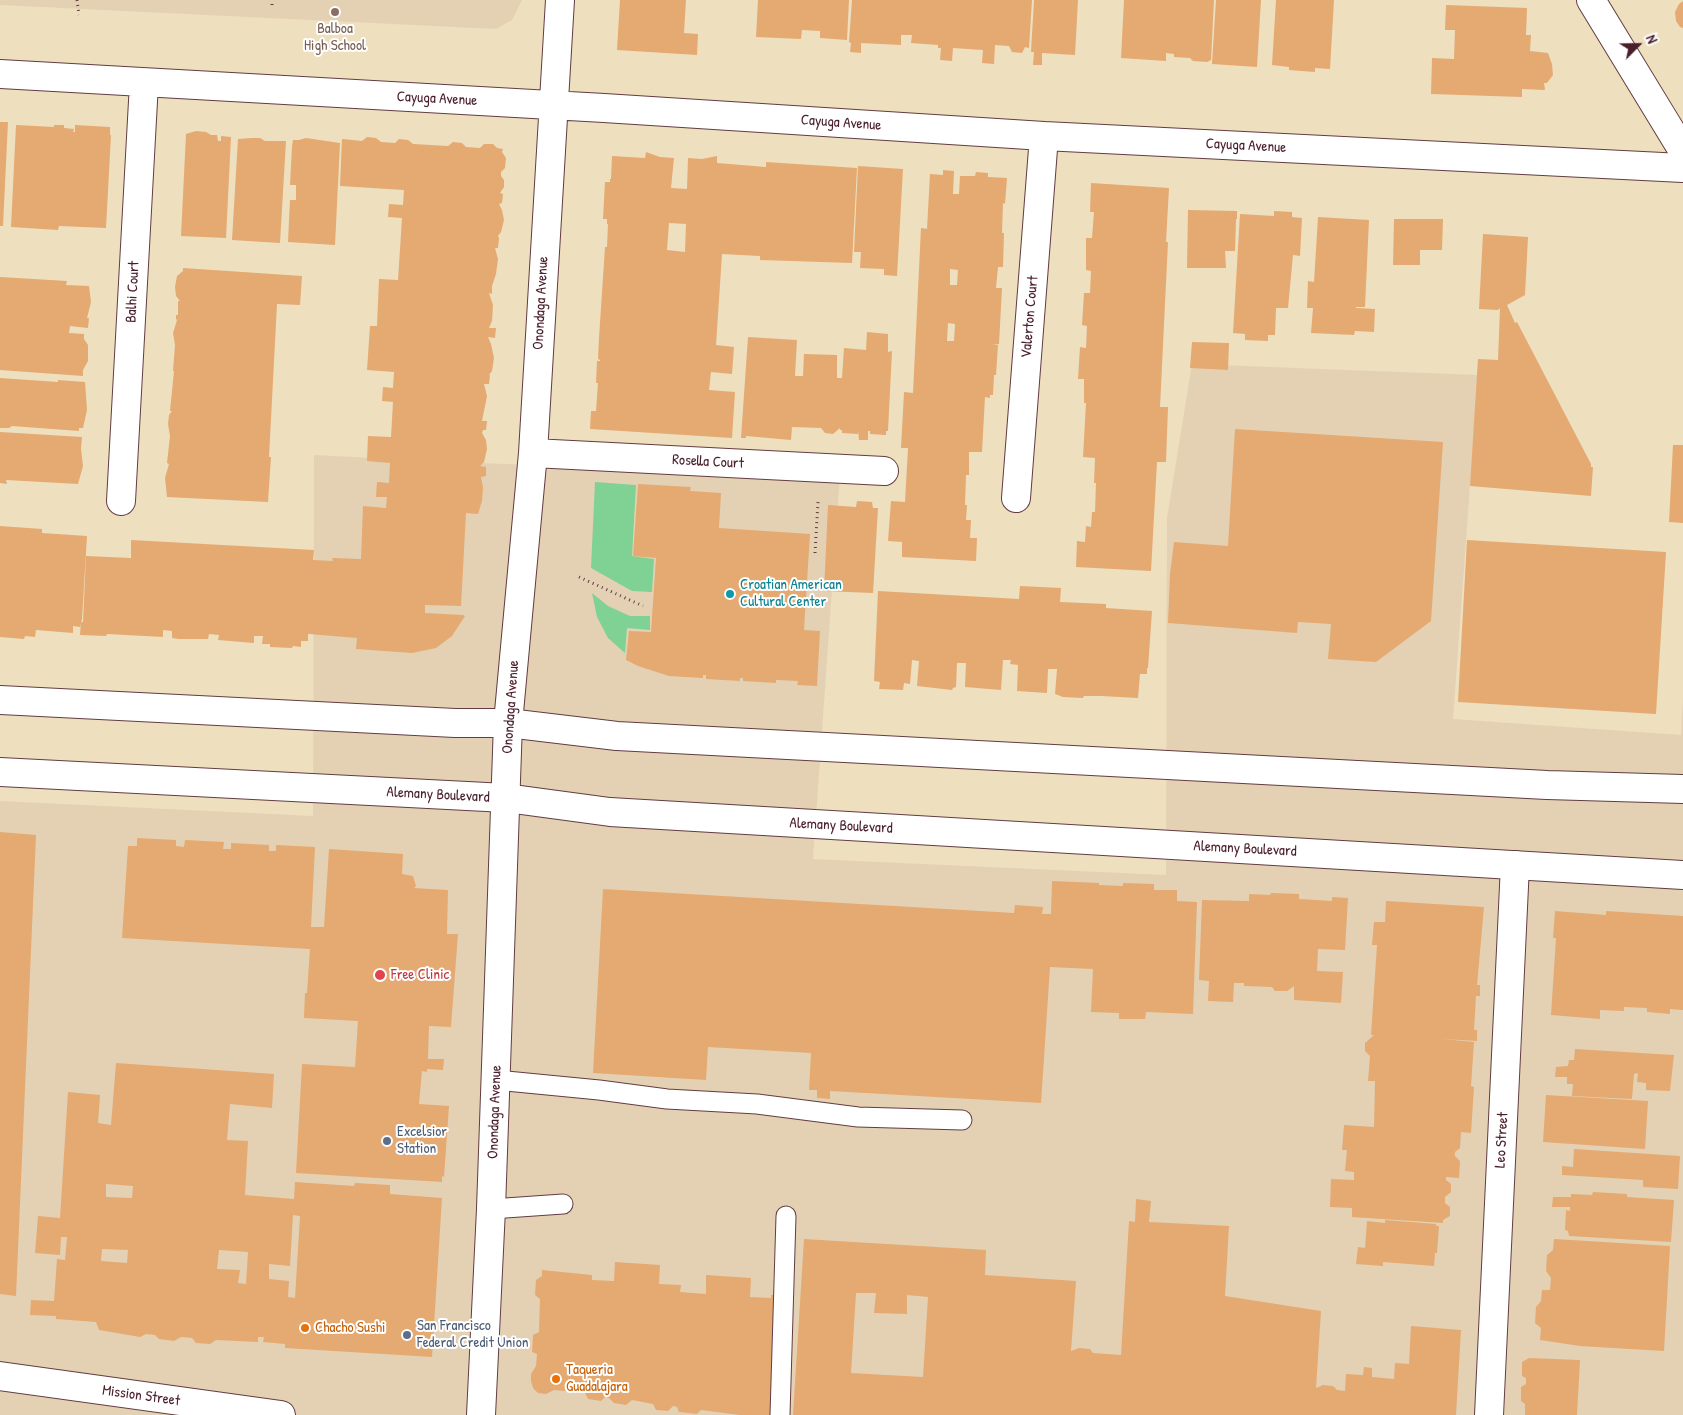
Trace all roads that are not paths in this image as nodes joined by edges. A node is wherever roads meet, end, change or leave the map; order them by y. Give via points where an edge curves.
1 (560, 0) edge
2 (1591, 0) edge
3 (0, 74) edge
4 (144, 82) junction
5 (553, 106) junction
6 (1044, 136) junction
7 (1683, 151) edge
8 (1683, 168) edge
9 (533, 453) junction
10 (884, 471) dead end
11 (1016, 498) dead end
12 (121, 501) dead end
13 (0, 700) edge
14 (508, 723) junction
15 (0, 772) edge
16 (1683, 789) edge
17 (506, 798) junction
18 (1515, 865) junction
19 (1683, 875) edge
20 (496, 1080) junction
21 (962, 1120) dead end
22 (563, 1204) dead end
23 (492, 1209) junction
24 (786, 1216) dead end
25 (0, 1376) edge
26 (281, 1415) edge
27 (481, 1415) edge
28 (780, 1415) edge
29 (1489, 1415) edge

1 - 5 street, Onondaga Avenue
2 - 7 street
3 - 4 street, Cayuga Avenue
4 - 5 street, Cayuga Avenue
4 - 12 street, Balhi Court
5 - 6 street, Cayuga Avenue
5 - 9 street, Onondaga Avenue
6 - 8 street, Cayuga Avenue
6 - 11 street, Valerton Court
9 - 10 street, Rosella Court
9 - 14 street, Onondaga Avenue
13 - 14 street
14 - 16 street via 616,736 1547,786
14 - 17 street, Onondaga Avenue
15 - 17 street, Alemany Boulevard
17 - 18 street, Alemany Boulevard via 610,812
17 - 20 street, Onondaga Avenue
18 - 19 street, Alemany Boulevard
18 - 29 street, Leo Street
20 - 21 lane via 667,1099 757,1104 858,1117
20 - 23 street, Onondaga Avenue
22 - 23 lane
23 - 27 street, Onondaga Avenue
24 - 28 lane
25 - 26 street, Mission Street

